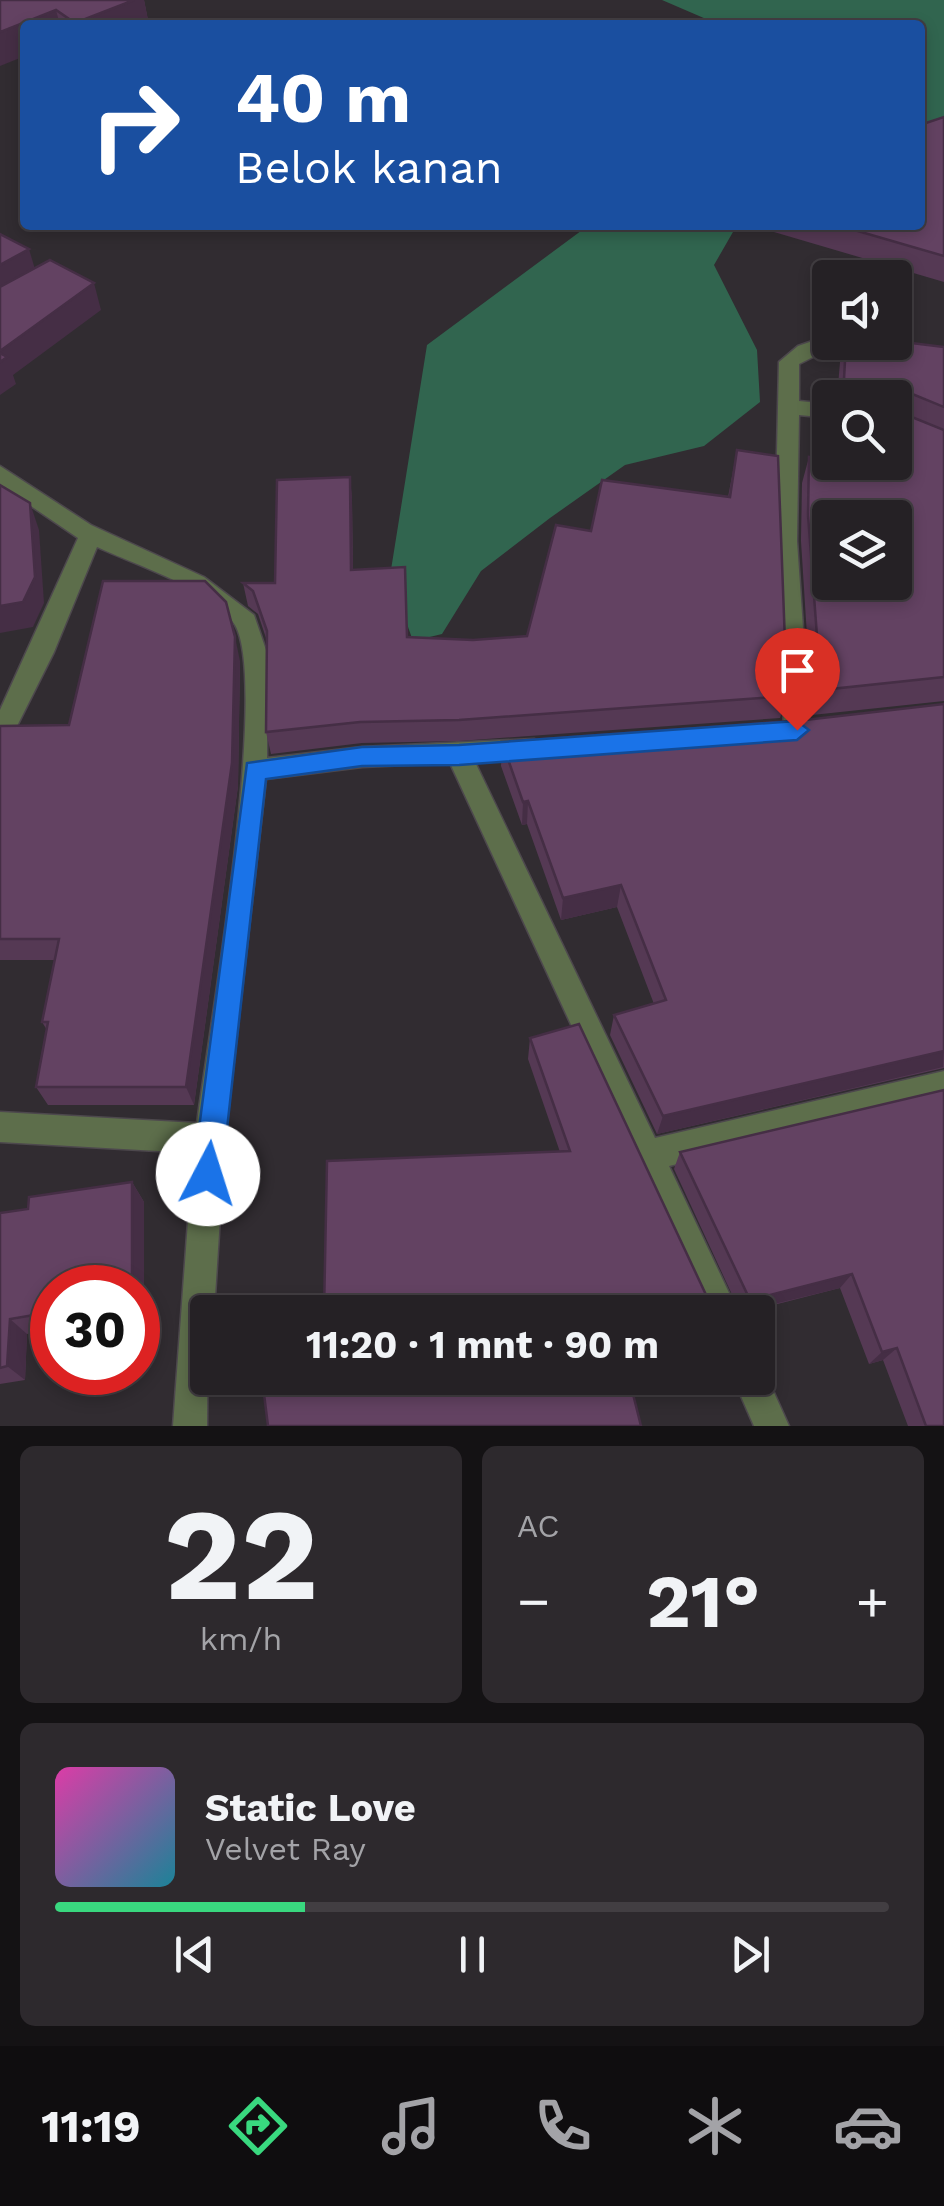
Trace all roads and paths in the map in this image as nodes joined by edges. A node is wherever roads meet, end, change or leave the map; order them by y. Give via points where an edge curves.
1 (812, 347) edge
2 (787, 407) junction
3 (812, 409) edge
4 (0, 474) edge
5 (91, 535) junction
6 (7, 721) edge
7 (797, 730) edge
8 (552, 747) edge
9 (459, 755) junction
10 (255, 770) junction
11 (944, 1086) edge
12 (0, 1127) edge
13 (210, 1139) junction
14 (650, 1156) junction
15 (712, 1295) edge
16 (758, 1395) edge
17 (190, 1426) edge
18 (772, 1426) edge

1 - 2 street via 790,362
2 - 3 street
2 - 7 street via 786,541
4 - 5 street
5 - 6 street
5 - 10 street via 158,565 248,623 258,652
8 - 9 street
9 - 10 street via 362,757
9 - 14 street
10 - 13 street
11 - 14 street
12 - 13 street
13 - 17 street
14 - 15 street
16 - 18 street

